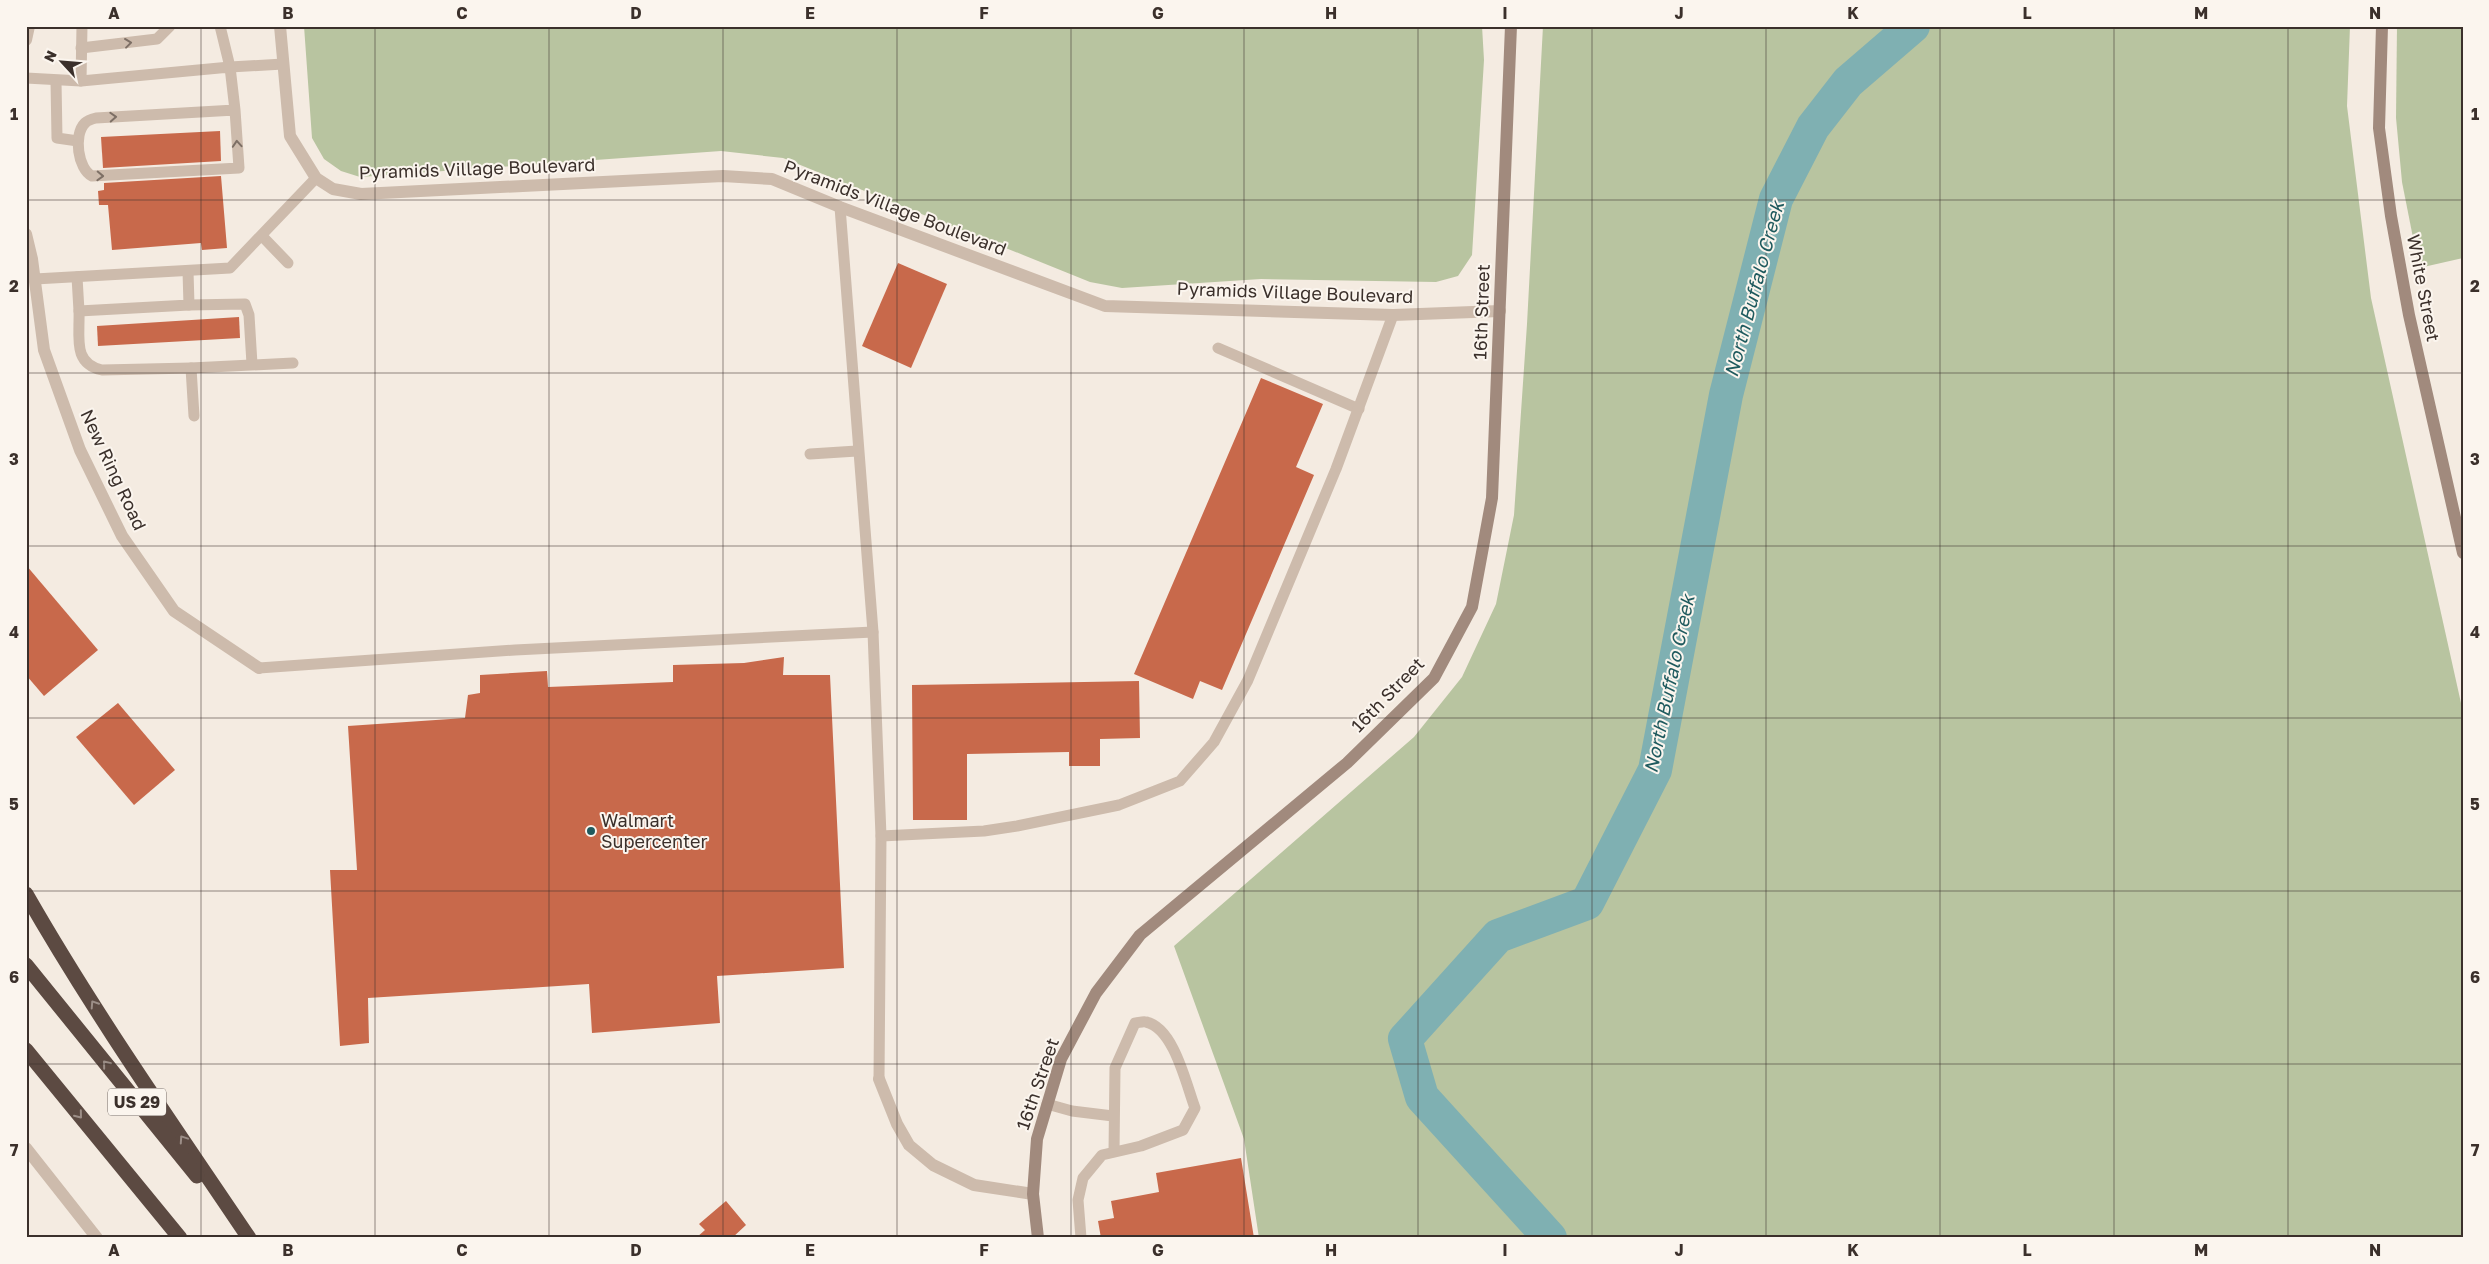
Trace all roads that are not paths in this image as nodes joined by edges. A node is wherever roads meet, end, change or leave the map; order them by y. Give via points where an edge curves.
1 (29, 26) edge
2 (82, 26) edge
3 (170, 26) edge
4 (220, 26) edge
5 (280, 26) edge
6 (1511, 26) edge
7 (2382, 26) edge
8 (26, 40) edge
9 (81, 48) junction
10 (283, 64) junction
11 (230, 67) junction
12 (26, 78) edge
13 (56, 81) junction
14 (81, 81) junction
15 (235, 110) junction
16 (78, 141) junction
17 (316, 178) junction
18 (840, 207) junction
19 (26, 234) edge
20 (262, 236) junction
21 (288, 263) dead end
22 (188, 271) junction
23 (77, 277) junction
24 (34, 279) junction
25 (189, 305) junction
26 (79, 311) junction
27 (1500, 312) junction
28 (1393, 315) junction
29 (1218, 348) dead end
30 (292, 363) dead end
31 (252, 364) junction
32 (191, 368) junction
33 (1358, 409) junction
34 (194, 416) dead end
35 (858, 451) junction
36 (810, 454) dead end
37 (2463, 553) edge
38 (873, 632) junction
39 (259, 668) joint
40 (881, 836) junction
41 (26, 894) edge
42 (26, 965) edge
43 (26, 1050) edge
44 (878, 1079) joint
45 (1047, 1104) junction
46 (1113, 1116) junction
47 (26, 1148) edge
48 (1114, 1152) junction
49 (1033, 1194) junction
50 (97, 1238) edge
51 (180, 1238) edge
52 (248, 1238) edge
53 (1038, 1238) edge
54 (1081, 1238) edge

1 - 8 street
2 - 9 lane
9 -> 3 lane via 157,39
4 - 11 lane
5 - 10 street, Pyramids Village Boulevard
6 - 27 street, 16th Street
7 - 37 street, White Street via 2379,128 2391,216 2408,314
9 - 14 lane
10 - 11 lane
10 - 17 street, Pyramids Village Boulevard via 290,136
11 - 14 lane
11 - 15 lane
12 - 13 lane
13 - 14 lane
13 - 16 lane via 57,138
16 -> 15 lane via 81,128 96,118
16 -> 15 lane via 83,167 92,176 239,168
17 - 18 street, Pyramids Village Boulevard via 333,189 361,194 723,176 772,179
17 - 20 lane
18 - 28 street, Pyramids Village Boulevard via 1105,306
18 - 35 lane
19 - 24 street, New Ring Road
20 - 21 lane
20 - 22 lane via 230,268
22 - 23 lane
22 - 25 lane
23 - 24 lane
23 - 26 lane
24 - 39 street, New Ring Road via 44,350 80,450 122,536 174,612
25 - 26 lane
25 - 31 lane via 245,304 249,315
26 - 32 lane via 80,354 91,368
27 - 28 street, Pyramids Village Boulevard
27 - 45 street, 16th Street via 1492,498 1472,606 1434,678 1347,763 1140,935 1096,993 1061,1059
28 - 33 lane
29 - 33 lane
30 - 31 lane
31 - 32 lane
32 - 34 lane
33 - 40 lane via 1248,680 1214,742 1180,781 1119,805 1017,826 984,831
35 - 36 lane
35 - 38 lane
38 - 39 lane via 515,650
38 - 40 lane
40 - 44 lane
52 -> 41 highway via 54,942
52 -> 42 highway, US 29
43 -> 51 highway, US 29
44 - 49 street via 909,1145 933,1165 974,1185
45 - 46 lane
45 - 49 street, 16th Street via 1036,1139
46 - 48 lane
46 - 48 lane via 1115,1068 1135,1023 1147,1022 1170,1040 1195,1108 1183,1130
47 - 50 street
48 - 54 lane via 1102,1155 1083,1178 1078,1200
49 - 53 street, 16th Street

